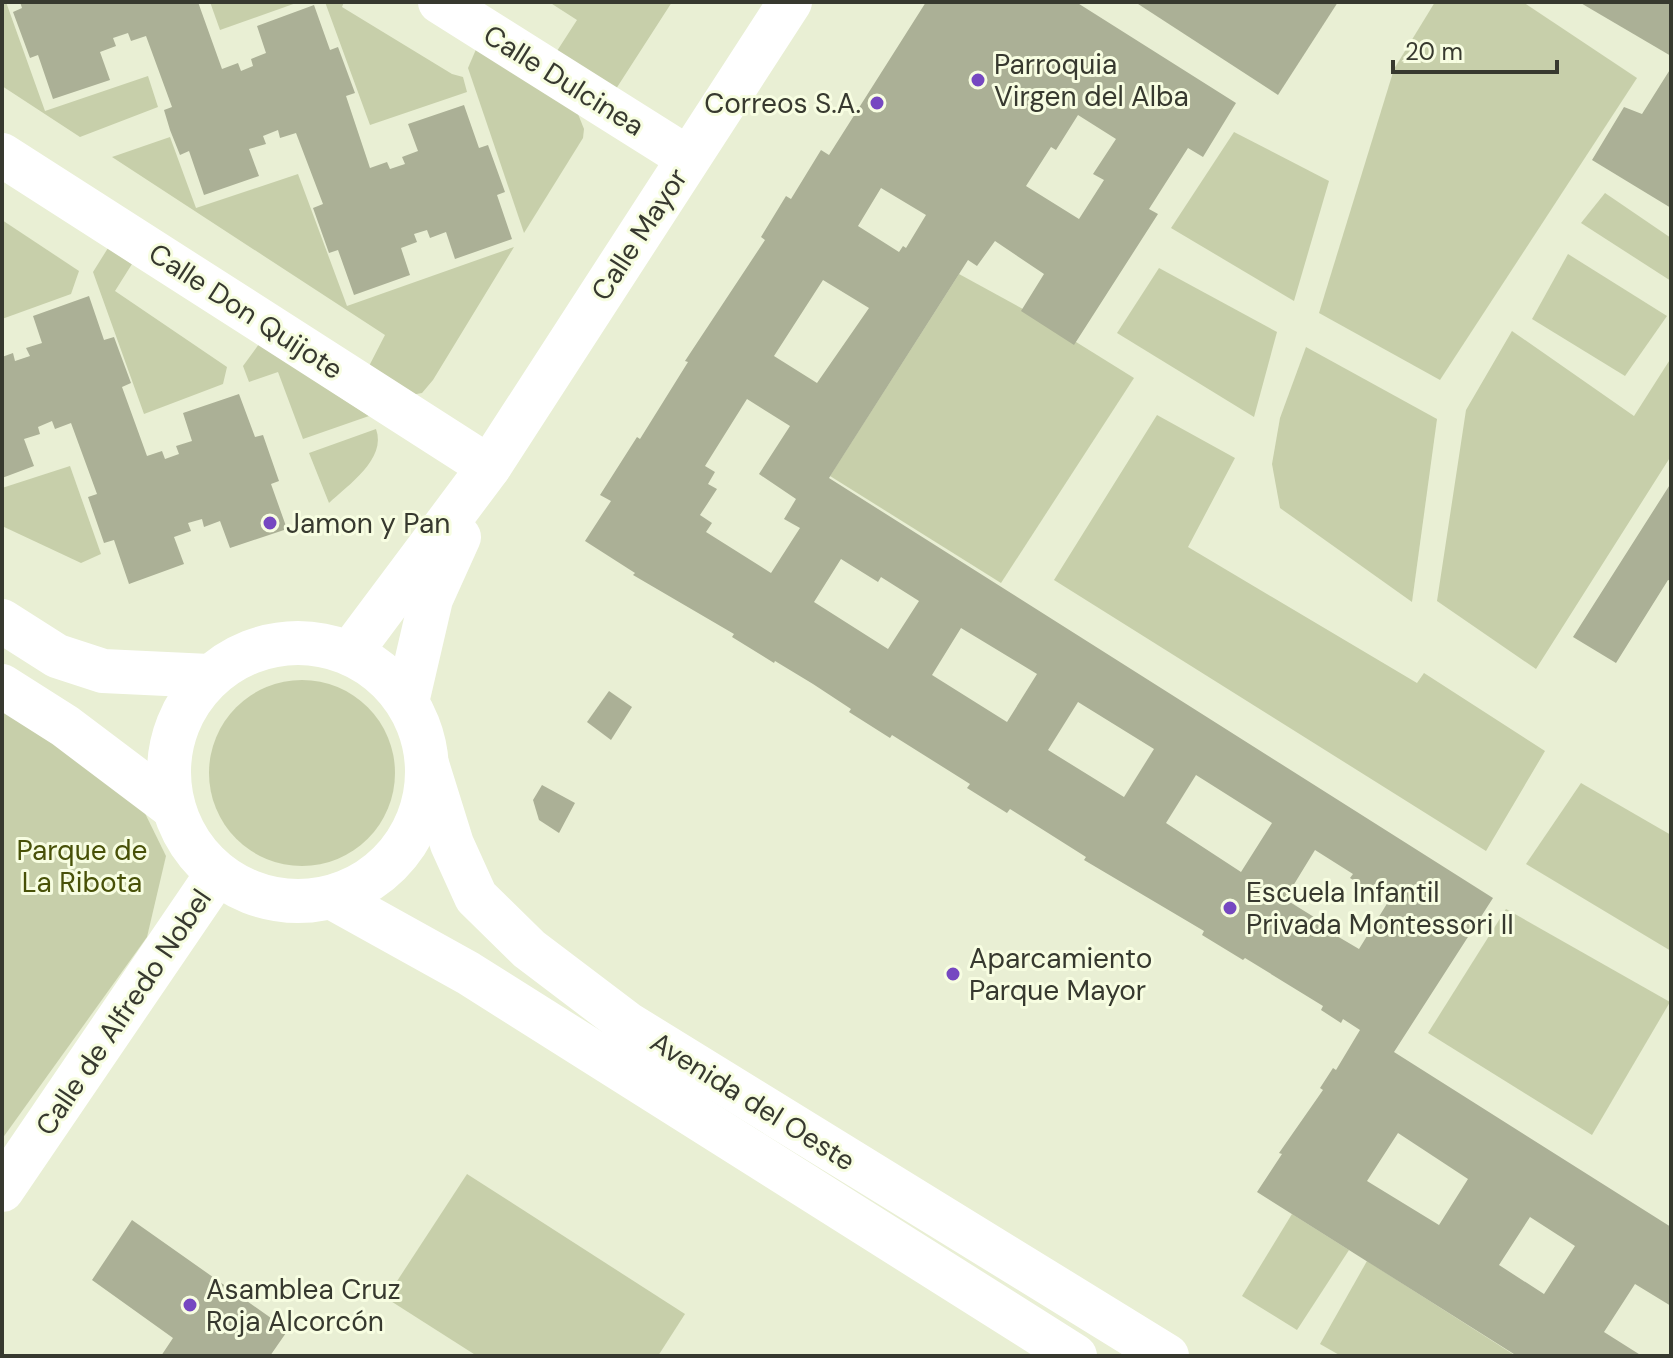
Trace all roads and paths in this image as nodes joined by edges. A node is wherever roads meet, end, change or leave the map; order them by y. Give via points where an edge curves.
1 (440, 2) edge
2 (790, 2) edge
3 (2, 155) edge
4 (688, 158) junction
5 (489, 467) junction
6 (2, 621) edge
7 (350, 653) junction
8 (209, 676) junction
9 (2, 686) edge
10 (407, 702) junction
11 (427, 764) junction
12 (171, 806) junction
13 (217, 874) junction
14 (333, 898) junction
15 (2, 1190) edge
16 (1075, 1356) edge
17 (1167, 1356) edge

1 - 4 street, Calle Dulcinea
2 - 4 street, Calle Mayor
3 - 5 street, Calle Don Quijote
4 - 5 street, Calle Mayor
5 - 7 street, Calle Mayor
5 - 10 street, Calle Mayor via 431,599
6 - 8 street via 57,656 103,671
7 - 8 street via 314,643 276,644 240,655
7 - 10 street via 382,673
8 - 12 street via 187,704 173,735 167,771
9 - 12 street
10 - 11 street via 421,731
11 - 14 street via 425,798 396,857 371,879
11 - 17 street, Avenida del Oeste via 452,844 476,897 529,949 628,1024
12 - 13 street via 189,843
13 - 14 street via 255,894 298,902
13 - 15 street, Calle de Alfredo Nobel
14 - 16 street, Avenida del Oeste via 482,982

